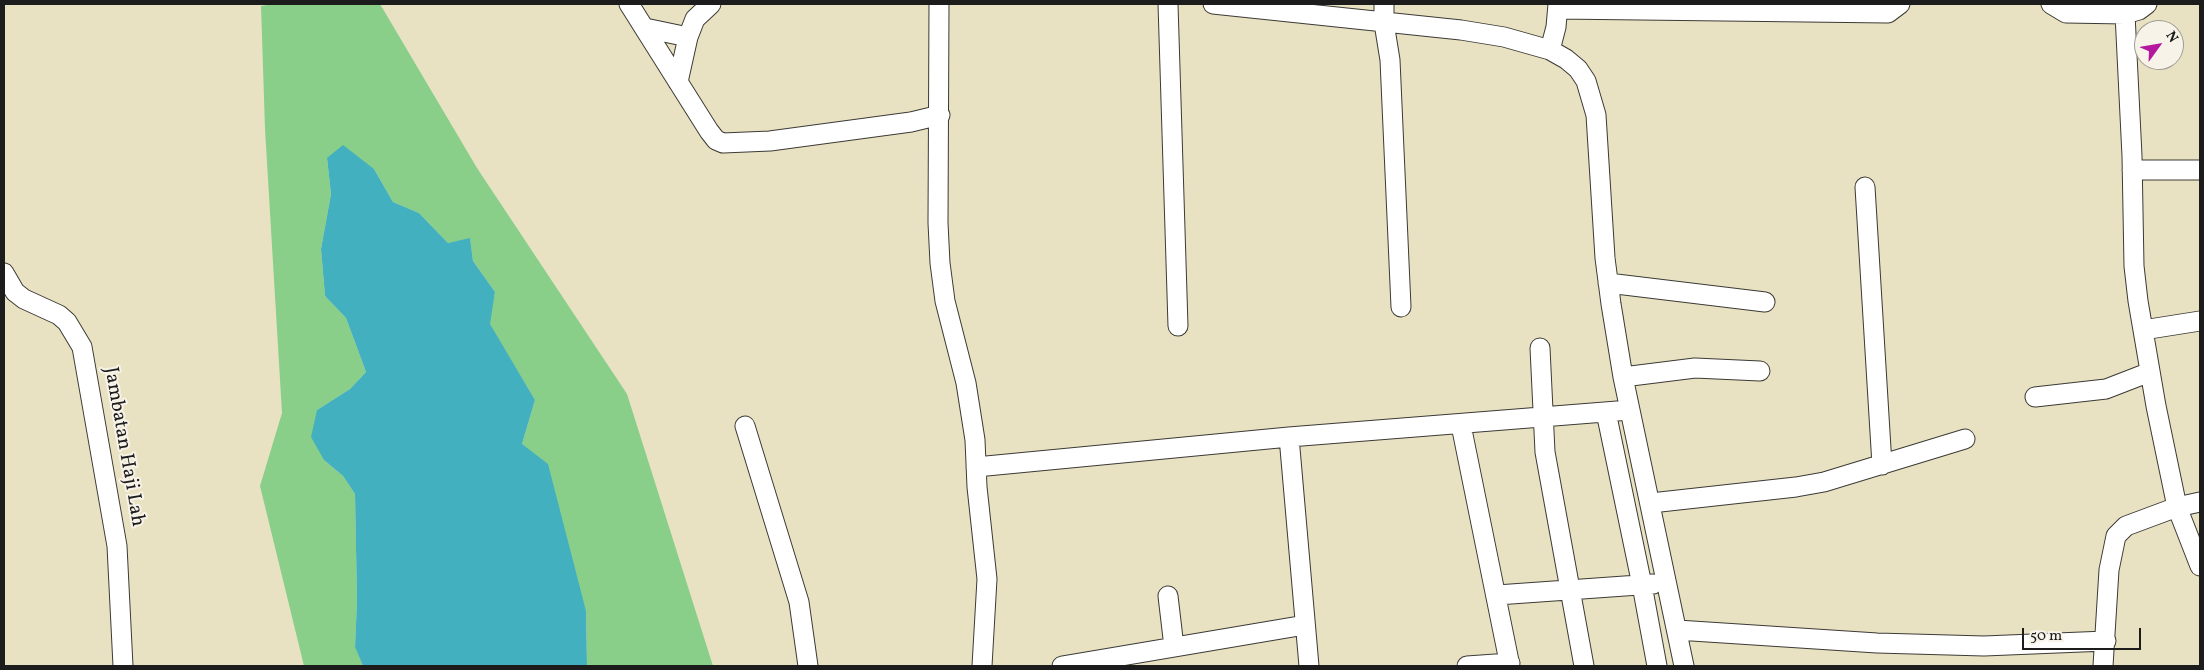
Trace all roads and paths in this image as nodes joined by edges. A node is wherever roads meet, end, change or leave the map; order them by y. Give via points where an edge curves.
1 (629, 4) edge
2 (710, 4) edge
3 (939, 4) edge
4 (1168, 4) edge
5 (1213, 4) edge
6 (1384, 4) edge
7 (1900, 4) edge
8 (2051, 4) edge
9 (2147, 4) edge
10 (1558, 6) edge
11 (2125, 14) junction
12 (1384, 23) junction
13 (645, 28) junction
14 (688, 37) junction
15 (1550, 50) junction
16 (678, 82) junction
17 (940, 115) junction
18 (2132, 170) junction
19 (2200, 170) edge
20 (1865, 187) dead end
21 (4, 273) edge
22 (1608, 283) junction
23 (1765, 302) dead end
24 (1401, 307) dead end
25 (2200, 321) edge
26 (1178, 326) dead end
27 (2143, 330) junction
28 (1540, 348) dead end
29 (1760, 371) dead end
30 (2150, 372) junction
31 (1623, 378) junction
32 (2035, 397) dead end
33 (1630, 410) junction
34 (1606, 412) junction
35 (1544, 418) junction
36 (1461, 424) junction
37 (745, 426) dead end
38 (1289, 437) junction
39 (1966, 439) dead end
40 (1882, 465) junction
41 (976, 467) junction
42 (2200, 502) edge
43 (1651, 503) junction
44 (2177, 507) junction
45 (2200, 566) edge
46 (1668, 583) junction
47 (1642, 585) junction
48 (1570, 590) junction
49 (1497, 595) junction
50 (1168, 596) dead end
51 (1305, 625) junction
52 (1677, 630) junction
53 (2106, 641) junction
54 (1174, 647) junction
55 (1510, 664) edge
56 (123, 666) edge
57 (808, 666) edge
58 (982, 666) edge
59 (1062, 666) edge
60 (1309, 666) edge
61 (1467, 666) edge
62 (1584, 666) edge
63 (1656, 666) edge
64 (1684, 666) edge
65 (2103, 666) edge

1 - 13 street
2 - 14 street via 695,19
3 - 17 street
4 - 26 street
5 - 12 street
6 - 12 street
7 - 10 street via 1888,13
8 - 11 street via 2066,13
9 - 11 street
10 - 15 street
11 - 18 street
12 - 15 street via 1504,37
12 - 24 street via 1390,60
13 - 14 street
13 - 16 street
14 - 16 street
15 - 22 street via 1578,69 1592,95
16 - 17 street via 709,131 723,143 770,141 911,122
17 - 41 street via 940,263 945,302 971,410
18 - 19 street
18 - 27 street via 2134,266
20 - 40 street
21 - 56 street, Jambatan Haji Lah via 15,292 24,299 67,322 82,347 117,546
22 - 23 street
22 - 31 street
25 - 27 street
27 - 30 street
28 - 35 street
29 - 31 street via 1695,368
30 - 32 street via 2106,389
30 - 44 street
31 - 33 street
33 - 34 street
33 - 43 street
34 - 35 street
34 - 47 street
35 - 36 street
35 - 48 street via 1545,452
36 - 38 street
36 - 49 street
37 - 57 street via 799,602
38 - 41 street
38 - 51 street
39 - 40 street
40 - 43 street via 1796,487
41 - 58 street via 987,579
42 - 44 street
43 - 46 street
44 - 45 street
44 - 53 street via 2126,526 2116,536 2109,570
46 - 47 street
46 - 52 street
47 - 48 street
47 - 63 street
48 - 49 street
48 - 62 street
49 - 55 street
50 - 54 street
51 - 54 street
51 - 60 street
52 - 53 street via 1819,641 1984,646
52 - 64 street
53 - 65 street
54 - 59 street
55 - 61 street

